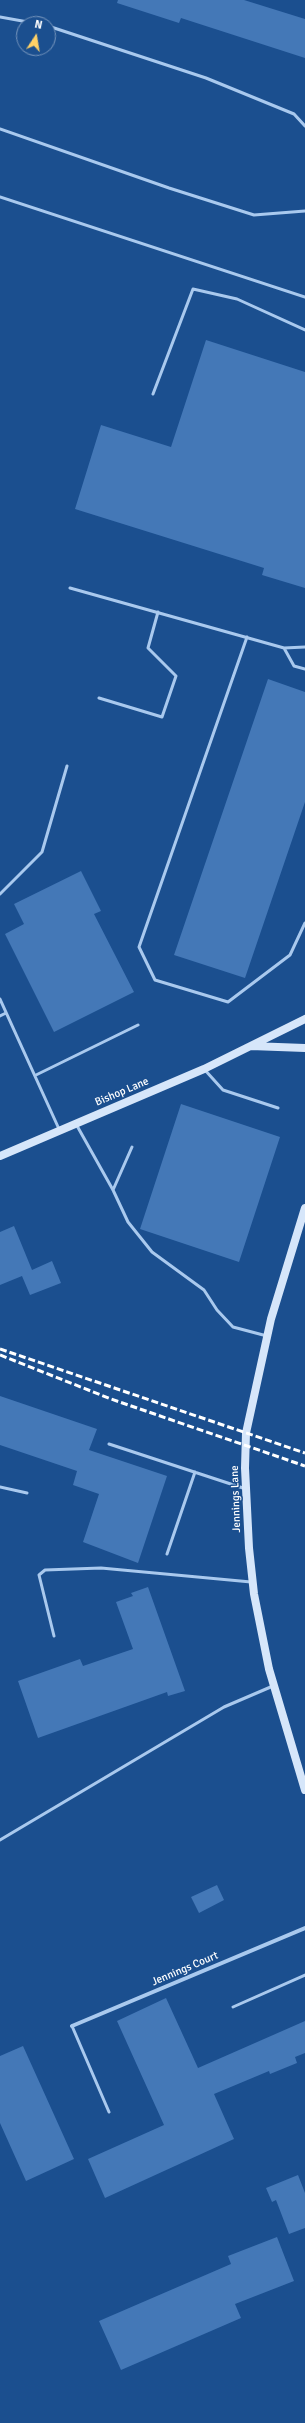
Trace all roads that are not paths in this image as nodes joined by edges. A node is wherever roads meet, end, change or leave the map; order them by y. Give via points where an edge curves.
1 (0, 17) edge
2 (16, 20) edge
3 (56, 29) edge
4 (305, 126) edge
5 (0, 129) edge
6 (0, 197) edge
7 (305, 211) edge
8 (305, 297) edge
9 (305, 330) edge
10 (153, 394) dead end
11 (70, 588) dead end
12 (158, 612) junction
13 (247, 637) junction
14 (284, 648) junction
15 (305, 648) edge
16 (305, 669) edge
17 (99, 698) dead end
18 (68, 766) dead end
19 (0, 894) edge
20 (305, 923) edge
21 (0, 1000) edge
22 (6, 1013) junction
23 (0, 1016) edge
24 (305, 1019) edge
25 (138, 1025) dead end
26 (250, 1046) junction
27 (305, 1048) edge
28 (204, 1069) junction
29 (36, 1075) junction
30 (278, 1108) dead end
31 (76, 1124) junction
32 (60, 1131) junction
33 (132, 1147) dead end
34 (0, 1156) edge
35 (113, 1190) junction
36 (305, 1208) edge
37 (267, 1336) junction
38 (108, 1444) dead end
39 (195, 1472) junction
40 (0, 1487) edge
41 (246, 1489) junction
42 (27, 1493) dead end
43 (167, 1554) dead end
44 (253, 1582) junction
45 (54, 1636) dead end
46 (274, 1686) junction
47 (305, 1790) edge
48 (0, 1840) edge
49 (305, 1928) edge
50 (305, 1976) edge
51 (233, 2007) dead end
52 (72, 2026) joint
53 (109, 2112) dead end

1 - 2 lane
3 - 4 lane via 206,78 294,114
5 - 7 lane via 254,215
6 - 8 lane
9 - 10 lane via 237,299 193,289
11 - 12 lane
12 - 13 lane
12 - 17 lane via 148,648 176,676 162,717
13 - 14 lane
13 - 20 lane via 139,947 155,980 228,1002 290,955
14 - 15 lane
14 - 16 lane via 294,666
18 - 19 lane via 42,852
21 - 22 lane
22 - 23 lane
22 - 29 lane
24 - 26 street, Bishop Lane
25 - 29 lane
26 - 27 street, Bishop Lane
26 - 28 street, Bishop Lane
28 - 30 lane via 223,1090
28 - 31 street, Bishop Lane
29 - 32 lane
31 - 32 street, Bishop Lane
31 - 35 lane
32 - 34 street, Bishop Lane
33 - 35 lane
35 - 37 lane via 128,1222 152,1252 204,1290 217,1310 233,1327
36 - 37 street, Jennings Lane
37 - 41 street, Jennings Lane via 246,1433
38 - 39 lane
39 - 41 lane
39 - 43 lane
40 - 42 lane
41 - 44 street, Jennings Lane
44 - 45 lane via 102,1568 45,1570 39,1575
44 - 46 street, Jennings Lane
46 - 47 street, Jennings Lane
46 - 48 lane via 224,1707
49 - 52 street, Jennings Court
50 - 51 lane
52 - 53 lane

